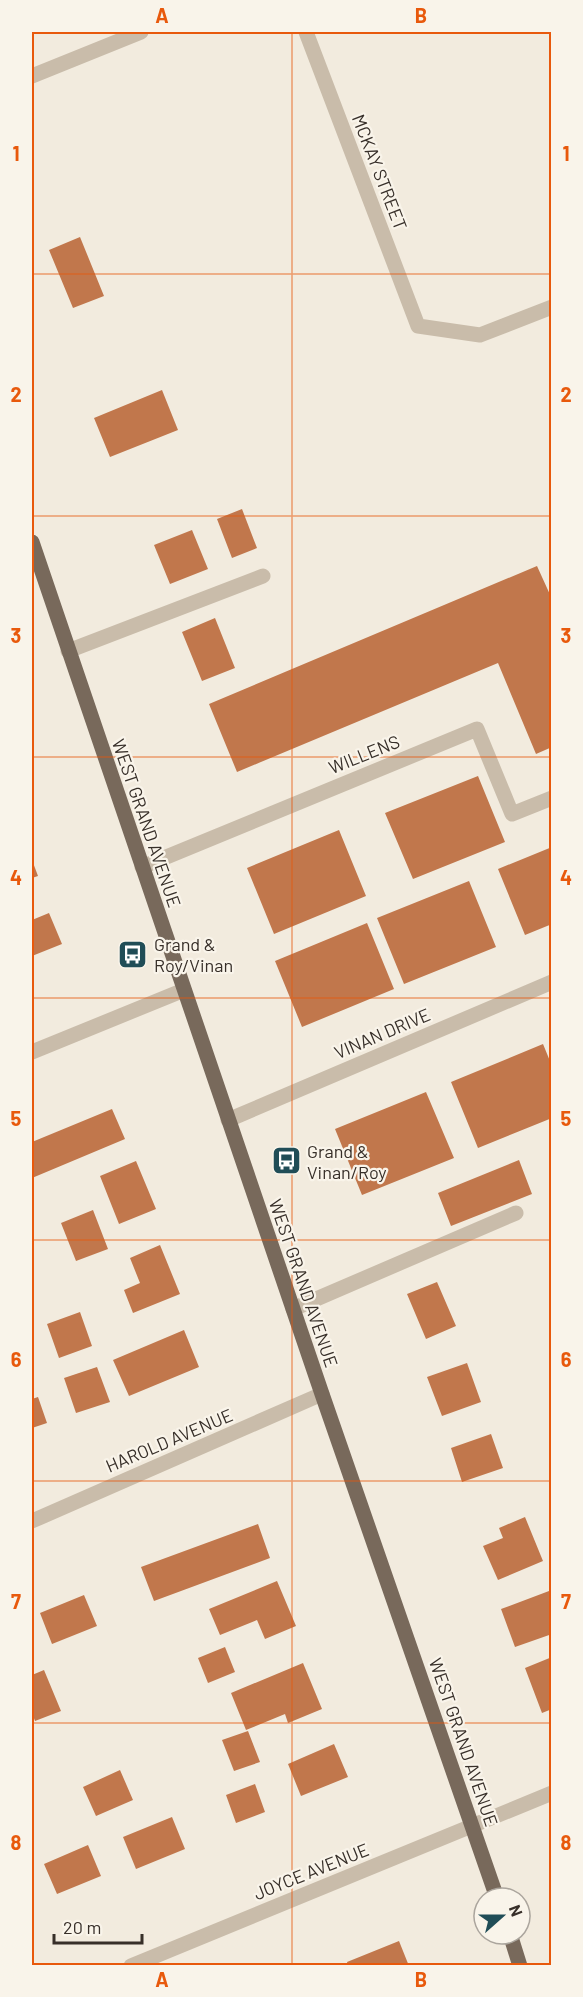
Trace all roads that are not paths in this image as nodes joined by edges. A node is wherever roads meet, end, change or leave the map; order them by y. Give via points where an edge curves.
1 (141, 32) edge
2 (306, 32) edge
3 (32, 76) edge
4 (552, 307) edge
5 (32, 542) edge
6 (36, 574) edge
7 (263, 576) dead end
8 (68, 651) junction
9 (552, 798) edge
10 (142, 867) junction
11 (552, 982) edge
12 (184, 990) junction
13 (32, 1052) edge
14 (228, 1120) junction
15 (516, 1213) dead end
16 (293, 1309) junction
17 (322, 1394) junction
18 (32, 1521) edge
19 (552, 1793) edge
20 (473, 1827) junction
21 (494, 1886) edge
22 (514, 1946) edge
23 (131, 1965) edge
24 (520, 1965) edge

1 - 3 street
2 - 4 street, MCKAY STREET via 418,326 480,335
5 - 6 main road, WEST GRAND AVENUE
6 - 8 main road, WEST GRAND AVENUE
7 - 8 street
8 - 10 main road, WEST GRAND AVENUE
9 - 10 street, WILLENS via 512,814 477,729
10 - 12 main road, WEST GRAND AVENUE
11 - 14 street, VINAN DRIVE
12 - 13 street
12 - 14 main road, WEST GRAND AVENUE
14 - 16 main road, WEST GRAND AVENUE
15 - 16 street
16 - 17 main road, WEST GRAND AVENUE
17 - 18 street, HAROLD AVENUE
17 - 20 main road, WEST GRAND AVENUE
19 - 20 street, JOYCE AVENUE
20 - 21 main road, WEST GRAND AVENUE
20 - 23 street, JOYCE AVENUE
22 - 24 main road

